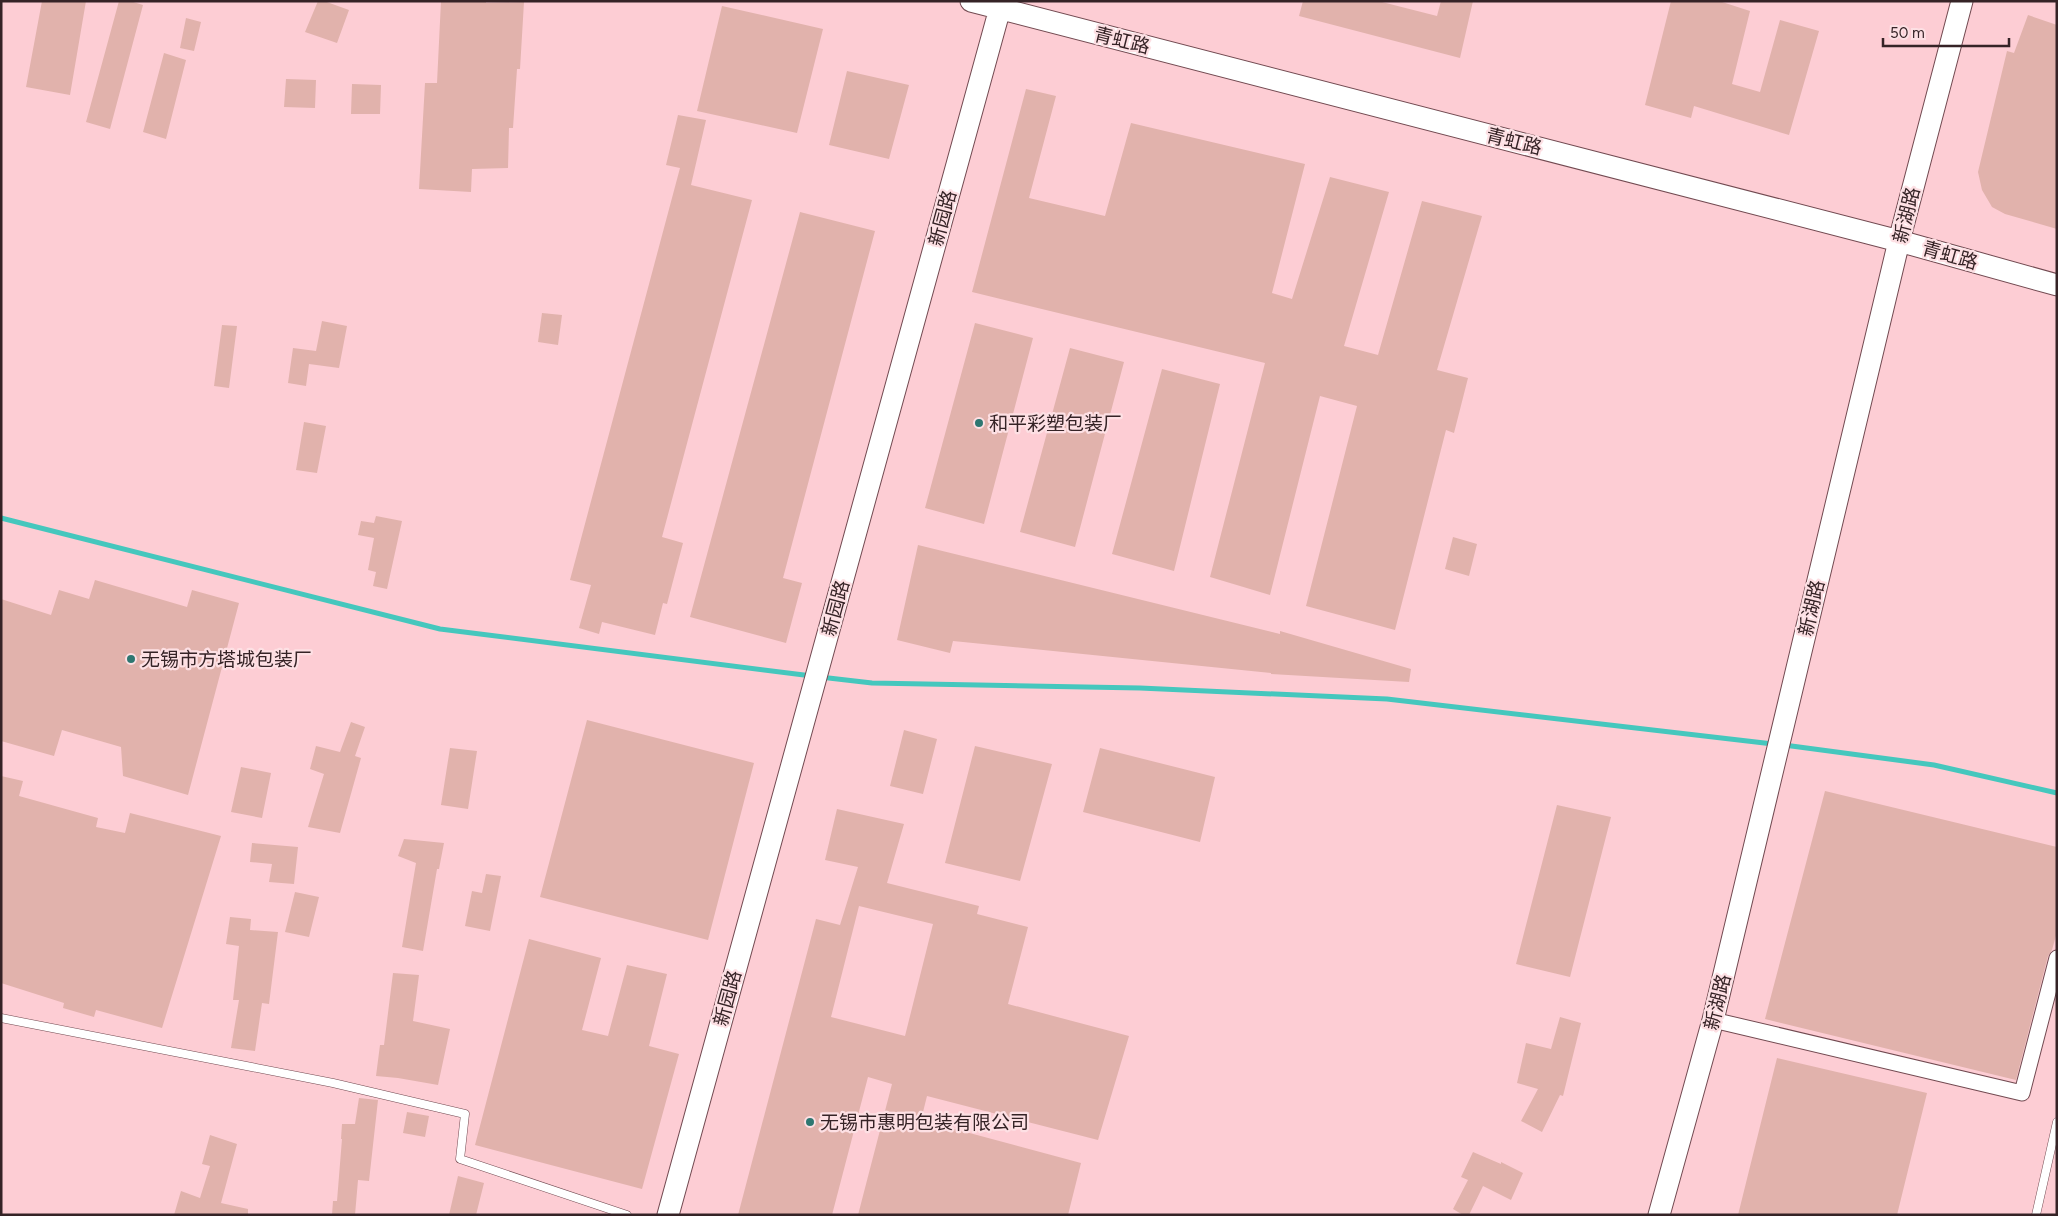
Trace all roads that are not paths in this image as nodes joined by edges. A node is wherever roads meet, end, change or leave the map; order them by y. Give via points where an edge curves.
1 (971, 1) edge
2 (1962, 1) edge
3 (1001, 5) edge
4 (1899, 241) junction
5 (2057, 285) edge
6 (2057, 958) edge
7 (1, 1018) edge
8 (1713, 1020) junction
9 (2057, 1122) edge
10 (627, 1215) edge
11 (668, 1215) edge
12 (1659, 1215) edge
13 (2036, 1215) edge

1 - 3 street, 青虹路
2 - 4 street, 新湖路
3 - 4 street, 青虹路
3 - 11 street, 新园路
4 - 5 street, 青虹路
4 - 8 street, 新湖路
6 - 8 street via 2022,1093
7 - 10 lane via 333,1083 465,1114 460,1159
8 - 12 street, 新湖路
9 - 13 lane

